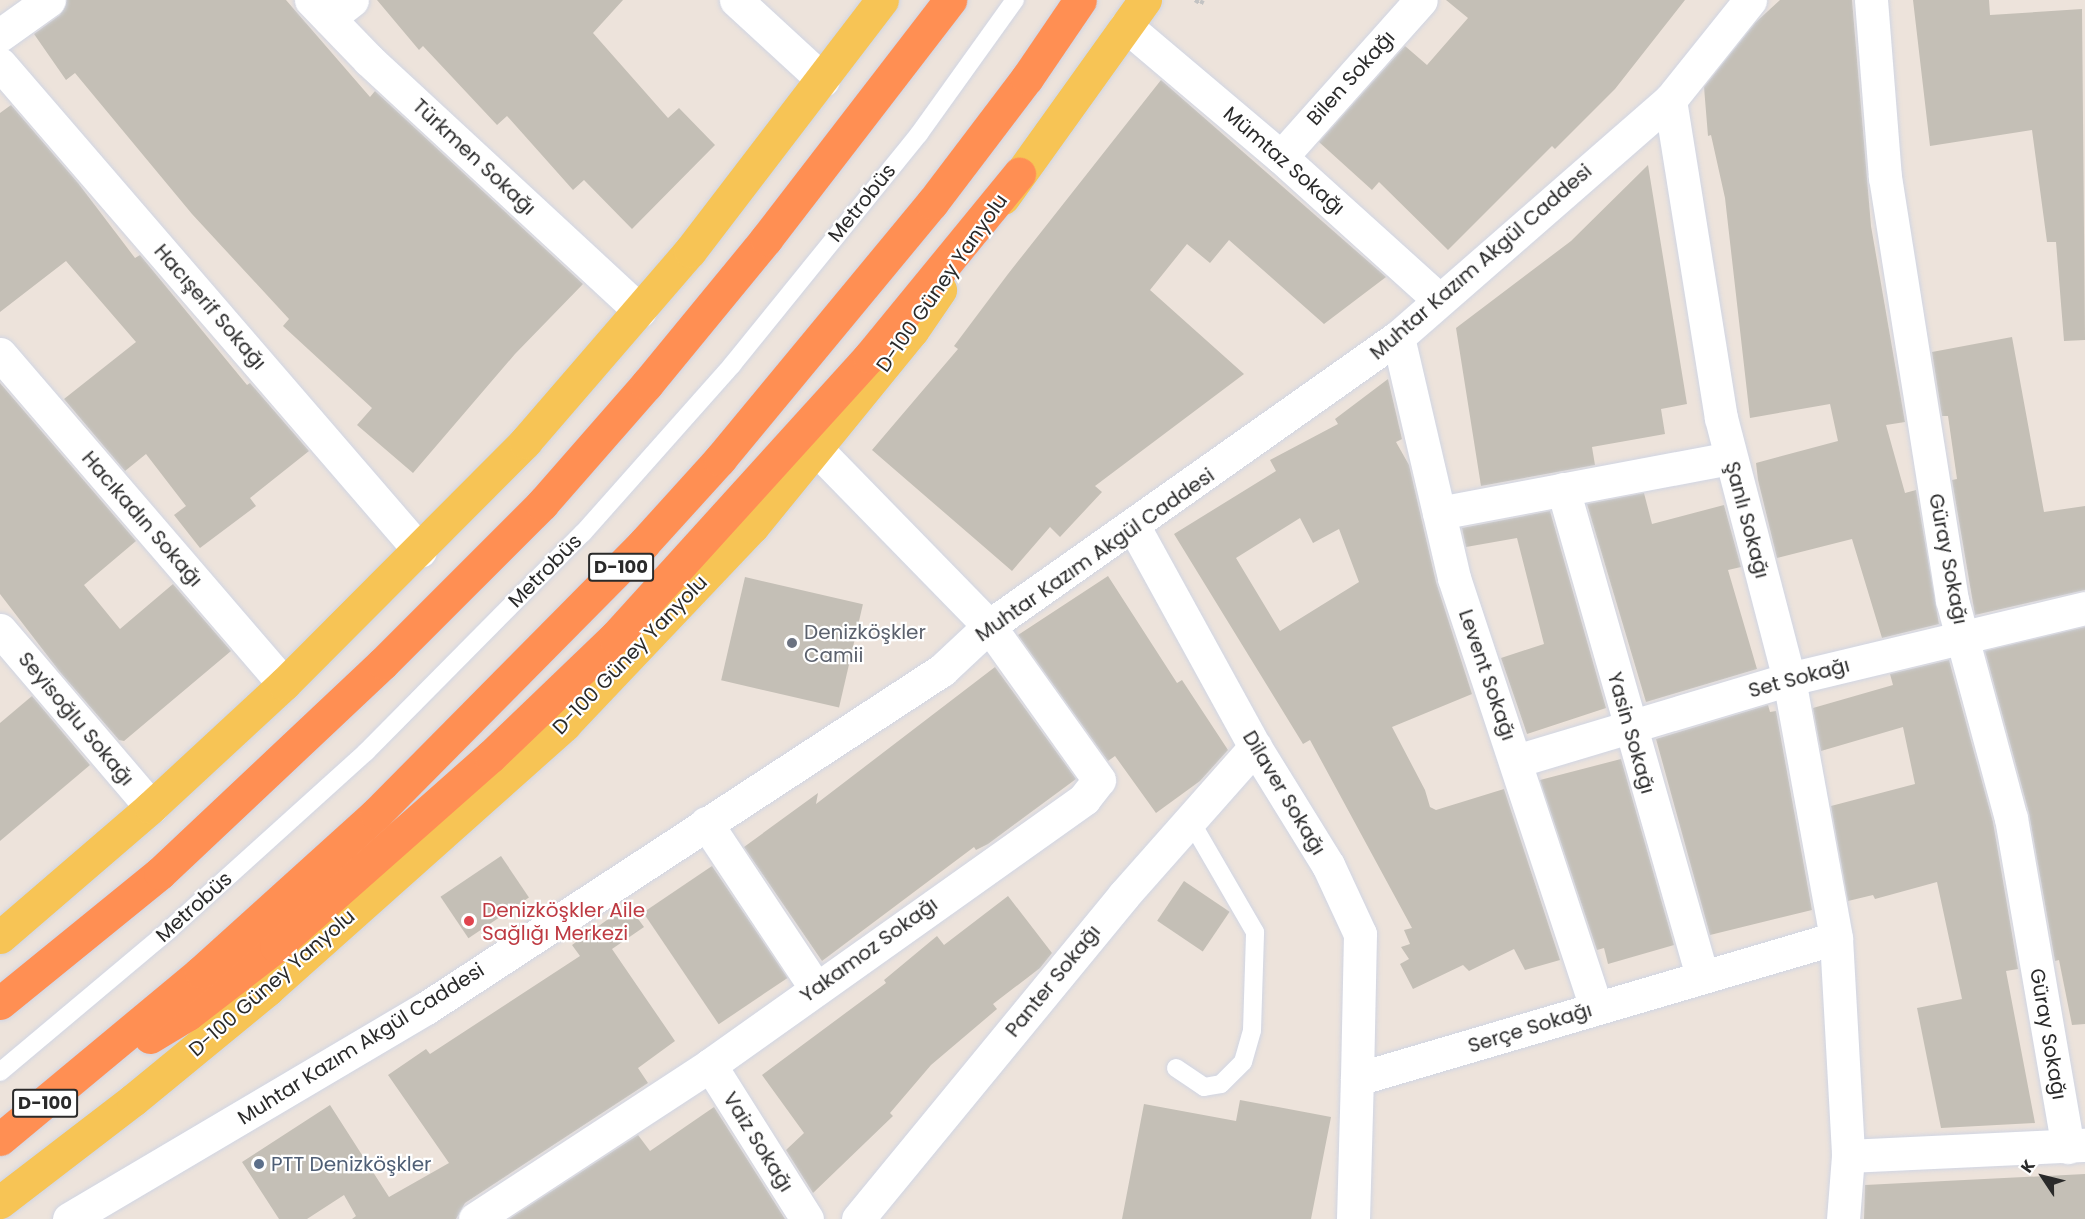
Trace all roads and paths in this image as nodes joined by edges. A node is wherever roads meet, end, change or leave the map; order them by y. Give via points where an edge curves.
1 (49, 0) edge
2 (736, 0) edge
3 (882, 0) edge
4 (950, 0) edge
5 (1015, 0) edge
6 (1080, 0) edge
7 (1145, 0) edge
8 (1195, 0) edge
9 (1203, 0) edge
10 (1421, 0) edge
11 (1750, 0) edge
12 (1871, 0) edge
13 (331, 6) edge
14 (1126, 26) junction
15 (0, 35) edge
16 (0, 64) edge
17 (823, 80) junction
18 (1670, 100) junction
19 (1281, 157) junction
20 (1019, 174) junction
21 (1439, 300) junction
22 (640, 311) junction
23 (1398, 338) junction
24 (0, 354) edge
25 (817, 450) junction
26 (1731, 458) junction
27 (1563, 489) junction
28 (1439, 513) junction
29 (1134, 527) junction
30 (420, 551) junction
31 (2085, 608) edge
32 (989, 626) junction
33 (0, 630) edge
34 (1964, 638) junction
35 (1789, 679) junction
36 (284, 684) junction
37 (1629, 728) junction
38 (1255, 747) junction
39 (1516, 761) junction
40 (151, 807) junction
41 (1190, 820) junction
42 (706, 823) junction
43 (1, 934) edge
44 (1836, 938) junction
45 (1702, 976) junction
46 (816, 987) junction
47 (0, 1003) edge
48 (1596, 1008) junction
49 (710, 1065) junction
50 (90, 1068) junction
51 (1176, 1068) dead end
52 (0, 1072) edge
53 (1357, 1079) junction
54 (0, 1139) edge
55 (2077, 1146) edge
56 (1848, 1156) junction
57 (0, 1202) edge
58 (69, 1219) edge
59 (475, 1219) edge
60 (807, 1219) edge
61 (858, 1219) edge
62 (1353, 1219) edge
63 (1843, 1219) edge

1 - 15 street
2 - 17 street
3 - 17 main road
4 - 47 highway via 766,238 647,384 542,504 383,663 160,873
5 - 52 lane, Metrobüs via 912,143 732,365 583,533 366,752 169,930
6 - 50 highway, D-100 via 932,204 720,459 643,544 376,814
7 - 14 main road, D-100 Güney Yanyolu
8 - 9 path via 1201,4
10 - 19 street, Bilen Sokağı
11 - 18 street, Muhtar Kazım Akgül Caddesi
12 - 34 street, Güray Sokağı via 1885,177 1952,600
13 - 22 street, Türkmen Sokağı
14 - 19 street, Mümtaz Sokağı
14 - 20 main road, D-100 Güney Yanyolu
16 - 30 street, Hacışerif Sokağı
17 - 22 main road
18 - 21 street, Muhtar Kazım Akgül Caddesi
18 - 26 street, Şanlı Sokağı via 1721,418
19 - 21 street, Mümtaz Sokağı
20 - 25 main road, D-100 Güney Yanyolu via 912,332
20 - 50 highway via 869,357 598,653 491,756 276,946 188,1014
21 - 23 street, Muhtar Kazım Akgül Caddesi
22 - 30 main road via 525,442
23 - 28 street, Levent Sokağı
23 - 29 street, Muhtar Kazım Akgül Caddesi
24 - 36 street, Hacıkadın Sokağı
25 - 32 street
25 - 57 main road, D-100 Güney Yanyolu via 704,579 564,725 259,996 134,1100
26 - 27 street
26 - 35 street, Şanlı Sokağı
27 - 28 street
27 - 37 street, Yasin Sokağı
28 - 39 street, Levent Sokağı via 1454,578
29 - 32 street, Muhtar Kazım Akgül Caddesi
29 - 38 street, Dilaver Sokağı
30 - 36 main road
31 - 34 street, Set Sokağı
32 - 42 street, Muhtar Kazım Akgül Caddesi via 942,670
32 - 46 street, Yakamoz Sokağı via 1100,780 1084,799
33 - 40 street, Seyisoğlu Sokağı
34 - 35 street, Set Sokağı
34 - 55 street, Güray Sokağı via 2011,818
35 - 37 street, Set Sokağı
35 - 44 street, Şanlı Sokağı
36 - 40 main road
37 - 39 street, Set Sokağı
37 - 45 street, Yasin Sokağı
38 - 41 street, Panter Sokağı
38 - 53 street, Dilaver Sokağı via 1328,865 1360,934
39 - 48 street, Levent Sokağı
40 - 43 main road
41 - 51 lane via 1255,932 1252,1030 1243,1062 1221,1084 1204,1087
41 - 61 street, Panter Sokağı
42 - 46 street
42 - 58 street, Muhtar Kazım Akgül Caddesi via 426,1008
44 - 45 street, Serçe Sokağı
44 - 56 street, Şanlı Sokağı
45 - 48 street, Serçe Sokağı
46 - 49 street, Yakamoz Sokağı
48 - 53 street, Serçe Sokağı
49 - 59 street, Yakamoz Sokağı
49 - 60 street, Vaiz Sokağı
50 - 54 highway, D-100
53 - 62 street
55 - 56 street
56 - 63 street, Şanlı Sokağı

